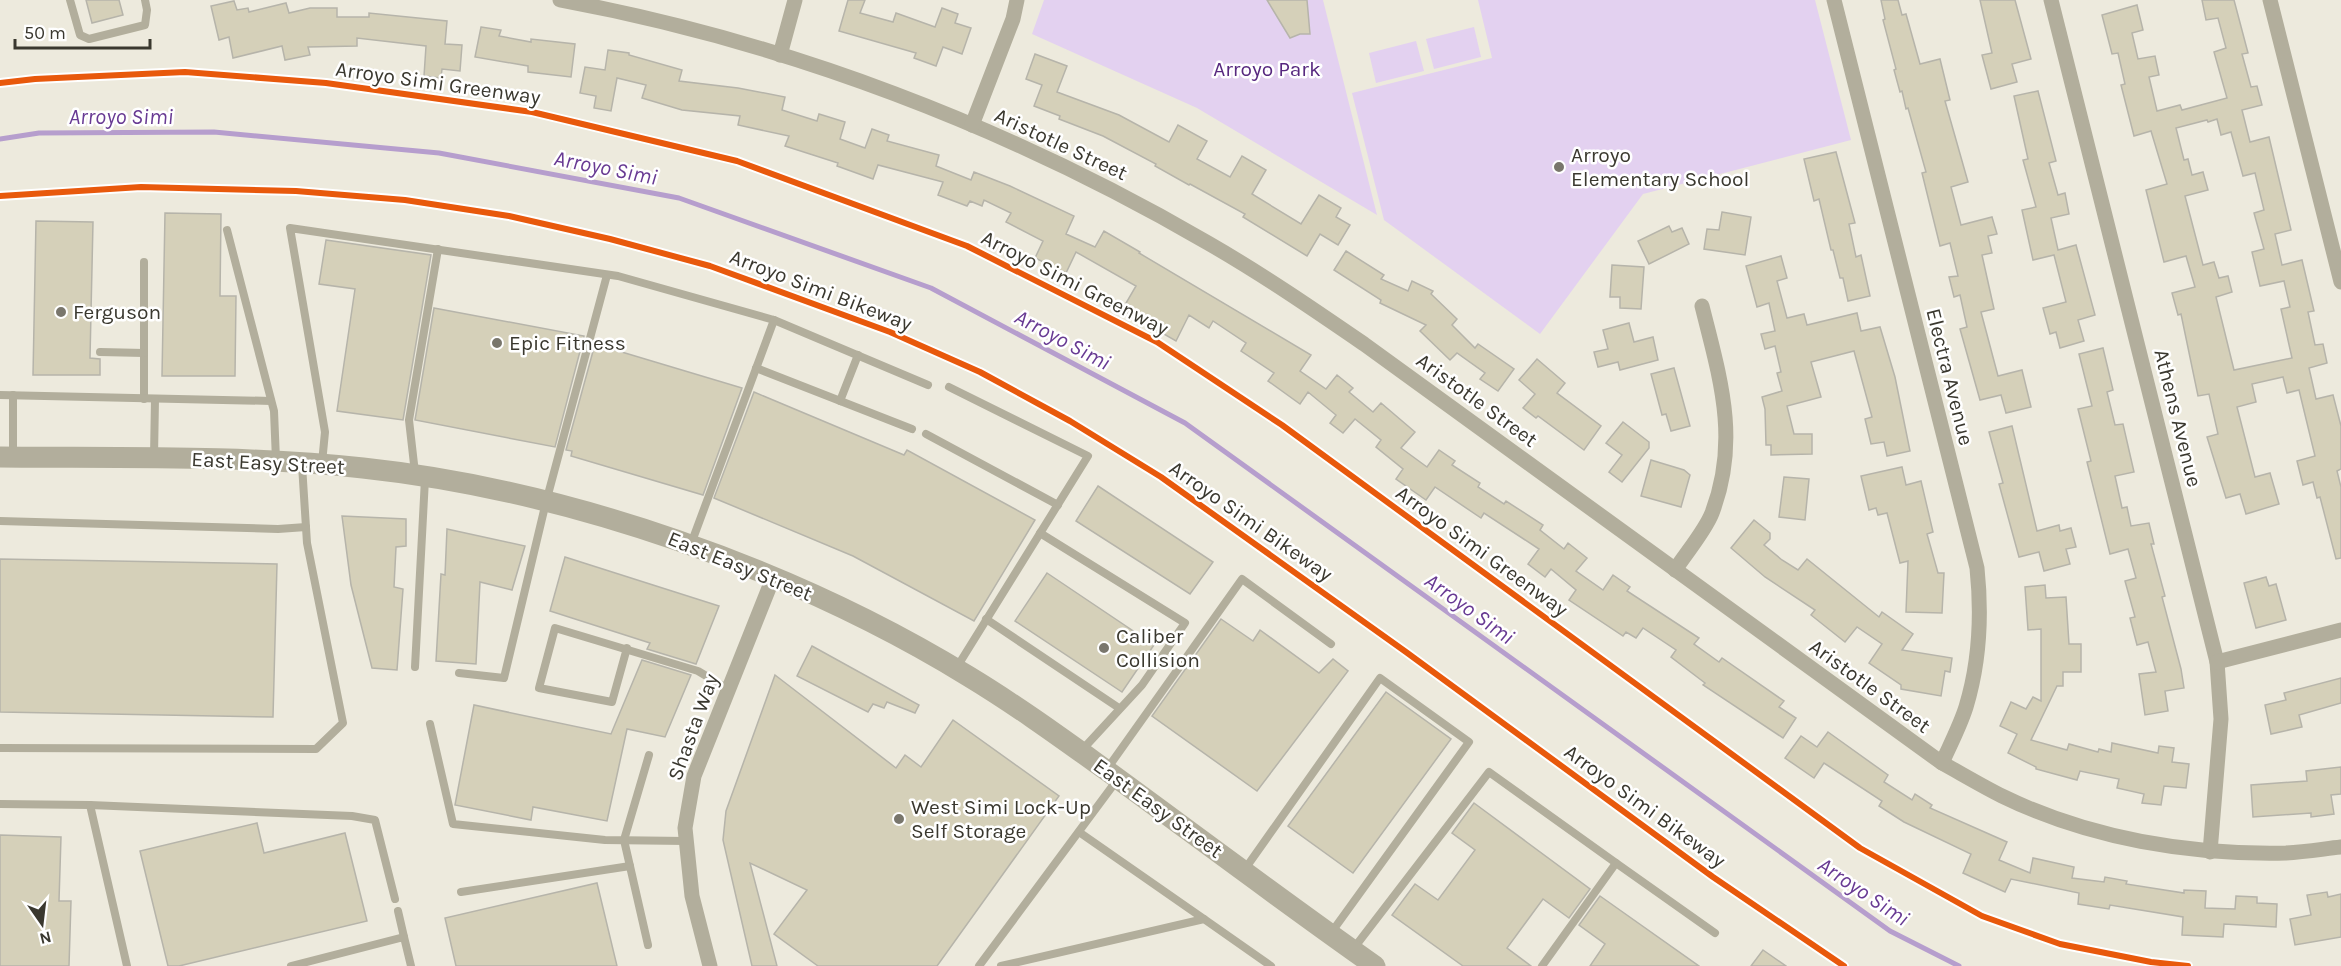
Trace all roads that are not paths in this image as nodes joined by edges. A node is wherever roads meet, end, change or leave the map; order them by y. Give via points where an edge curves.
1 (70, 0) edge
2 (145, 0) edge
3 (560, 0) edge
4 (795, 0) edge
5 (1017, 0) edge
6 (1834, 0) edge
7 (2051, 0) edge
8 (2270, 0) edge
9 (583, 2) edge
10 (780, 55) junction
11 (972, 125) junction
12 (227, 230) dead end
13 (438, 249) junction
14 (144, 262) dead end
15 (607, 275) junction
16 (2341, 282) edge
17 (1702, 306) dead end
18 (774, 320) junction
19 (100, 352) dead end
20 (144, 352) junction
21 (858, 356) junction
22 (756, 368) junction
23 (928, 385) dead end
24 (949, 387) dead end
25 (0, 395) edge
26 (13, 395) junction
27 (144, 399) junction
28 (155, 399) junction
29 (271, 401) junction
30 (840, 401) junction
31 (912, 429) dead end
32 (926, 434) dead end
33 (6, 457) edge
34 (154, 458) junction
35 (276, 461) junction
36 (312, 464) junction
37 (420, 476) junction
38 (546, 502) junction
39 (1058, 505) junction
40 (0, 521) edge
41 (306, 527) junction
42 (1040, 533) junction
43 (690, 546) junction
44 (1675, 570) junction
45 (773, 578) junction
46 (986, 619) junction
47 (2341, 630) edge
48 (1331, 644) dead end
49 (627, 648) junction
50 (2217, 662) junction
51 (415, 667) dead end
52 (956, 669) junction
53 (459, 673) dead end
54 (728, 689) junction
55 (1119, 708) junction
56 (430, 724) dead end
57 (0, 748) edge
58 (1080, 752) junction
59 (649, 755) dead end
60 (1942, 764) junction
61 (1112, 775) junction
62 (0, 804) edge
63 (90, 805) junction
64 (1079, 832) junction
65 (624, 840) junction
66 (686, 841) junction
67 (2341, 847) edge
68 (2210, 852) junction
69 (1616, 863) junction
70 (630, 866) junction
71 (1244, 871) junction
72 (461, 892) dead end
73 (395, 899) dead end
74 (398, 911) dead end
75 (1204, 919) junction
76 (1715, 933) dead end
77 (1330, 934) junction
78 (404, 937) junction
79 (648, 945) dead end
80 (1352, 950) junction
81 (127, 966) edge
82 (291, 966) edge
83 (411, 966) edge
84 (710, 966) edge
85 (979, 966) edge
86 (1001, 966) edge
87 (1271, 966) edge
88 (1375, 966) edge
89 (1542, 966) edge

1 - 2 lane via 80,35 89,39 145,24
3 - 9 street, Aristotle Street
4 - 10 street
5 - 11 street
6 - 60 street, Electra Avenue via 1977,568 1981,609 1977,659 1965,708
7 - 50 street, Athens Avenue
8 - 16 street
9 - 10 street, Aristotle Street
10 - 11 street, Aristotle Street via 875,86
11 - 44 street, Aristotle Street via 1122,195 1275,284
12 - 29 lane
13 - 15 lane
13 - 36 lane via 290,228 325,432
13 - 37 lane via 409,420
14 - 20 lane
15 - 18 lane
15 - 38 lane
17 - 44 street via 1723,390 1727,436 1723,477 1712,515
18 - 21 lane
18 - 22 lane
19 - 20 lane
20 - 27 lane
21 - 23 lane
21 - 30 lane
22 - 30 lane
22 - 43 lane
24 - 39 lane via 1088,456
25 - 26 lane
26 - 27 lane
26 - 33 lane
27 - 28 lane
28 - 29 lane
28 - 34 lane
29 - 35 lane
30 - 31 lane
32 - 39 lane
33 - 34 street, East Easy Street
34 - 35 street, East Easy Street
35 - 36 street, East Easy Street
36 - 37 street, East Easy Street
36 - 41 lane
37 - 38 street, East Easy Street
37 - 51 lane
38 - 43 street, East Easy Street
38 - 53 lane via 504,678
39 - 42 lane
40 - 41 lane
41 - 57 lane via 343,723 316,749
42 - 46 lane
42 - 55 lane via 1185,623 1142,685
43 - 45 street, East Easy Street
44 - 60 street, Aristotle Street
45 - 52 street, East Easy Street via 830,602
45 - 54 street, Shasta Way
46 - 52 lane
46 - 55 lane
47 - 50 street
48 - 61 lane via 1242,579
49 - 49 lane via 555,628 539,688 612,702
49 - 54 lane via 699,671
50 - 68 street, Athens Avenue via 2220,719
52 - 58 street, East Easy Street via 1028,713
54 - 66 street, Shasta Way via 694,776
55 - 58 lane
56 - 65 lane via 453,824
58 - 61 street, East Easy Street
59 - 65 lane
60 - 68 street, Aristotle Street via 2004,797 2071,824 2139,842
61 - 64 lane
61 - 71 street, East Easy Street
62 - 63 lane
63 - 73 lane via 375,820
63 - 81 lane
64 - 75 lane
64 - 85 lane
65 - 66 lane
65 - 70 lane
66 - 84 street, Shasta Way via 692,896
67 - 68 street, Aristotle Street via 2288,853
69 - 76 lane
69 - 80 lane via 1489,772
69 - 89 lane
70 - 72 lane
70 - 79 lane
71 - 77 street, East Easy Street
71 - 77 lane via 1380,678 1469,742
74 - 78 lane
75 - 86 lane
75 - 87 lane
77 - 80 street, East Easy Street
78 - 82 lane
78 - 83 lane
80 - 88 street, East Easy Street

